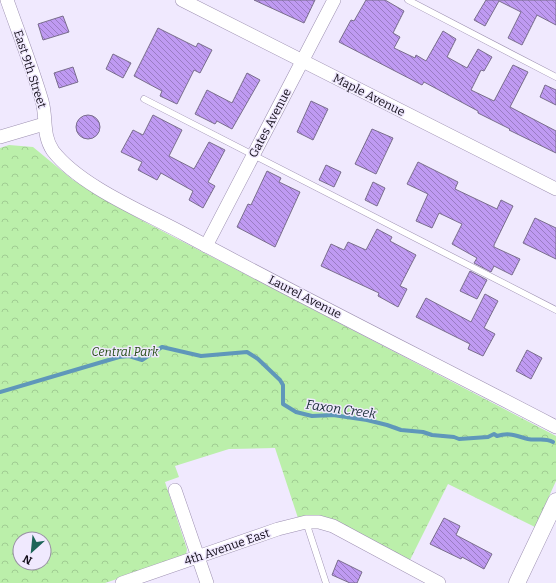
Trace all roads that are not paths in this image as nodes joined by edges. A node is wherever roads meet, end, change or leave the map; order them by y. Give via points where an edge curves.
1 (182, 0) edge
2 (334, 0) edge
3 (408, 0) edge
4 (5, 1) edge
5 (303, 61) junction
6 (556, 77) edge
7 (144, 99) dead end
8 (44, 124) junction
9 (0, 137) edge
10 (254, 154) junction
11 (60, 158) joint
12 (556, 189) edge
13 (206, 246) junction
14 (556, 310) edge
15 (556, 426) edge
16 (175, 490) dead end
17 (556, 500) edge
18 (306, 522) junction
19 (198, 557) junction
20 (122, 583) edge
21 (207, 583) edge
22 (326, 583) edge
23 (439, 583) edge
24 (517, 583) edge

1 - 5 street, Maple Avenue
2 - 5 street, Gates Avenue
3 - 6 lane
4 - 8 street, East 9th Street via 42,101
5 - 10 street, Gates Avenue
5 - 12 street, Maple Avenue
7 - 10 lane
8 - 9 street
8 - 11 street, East 9th Street via 48,141
10 - 13 street, Gates Avenue
10 - 14 lane
11 - 13 street, Laurel Avenue via 103,190
13 - 15 street, Laurel Avenue
16 - 19 street
17 - 24 street
18 - 19 street, 4th Avenue East
18 - 22 lane
18 - 23 street, 4th Avenue East via 333,526
19 - 20 street, 4th Avenue East
19 - 21 street

